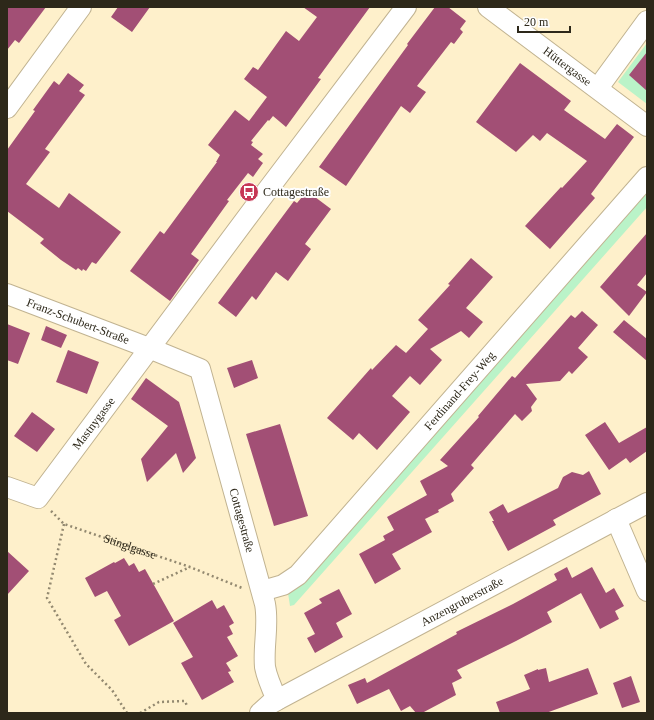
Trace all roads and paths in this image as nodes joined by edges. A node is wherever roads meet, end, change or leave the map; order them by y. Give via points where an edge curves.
1 (81, 7) edge
2 (406, 7) edge
3 (488, 7) edge
4 (647, 21) edge
5 (598, 88) junction
6 (7, 108) edge
7 (647, 126) edge
8 (647, 177) edge
9 (7, 294) edge
10 (149, 348) junction
11 (7, 488) edge
12 (38, 498) junction
13 (647, 503) edge
14 (616, 520) junction
15 (64, 524) junction
16 (190, 567) junction
17 (153, 584) dead end
18 (262, 591) junction
19 (647, 591) edge
20 (276, 700) junction
21 (187, 706) dead end
22 (145, 712) edge
23 (127, 713) edge
24 (140, 713) edge
25 (260, 713) edge

1 - 6 street
2 - 10 street
3 - 5 street, Hüttergasse
4 - 5 street
5 - 7 street, Hüttergasse
8 - 18 street, Ferdinand-Frey-Weg via 298,575 283,585
9 - 10 street, Franz-Schubert-Straße
10 - 12 street, Mastnygasse
10 - 18 street, Cottagestraße via 200,369
11 - 12 street
12 - 15 path, Stinglgasse
13 - 14 street, Anzengruberstraße
14 - 19 street
14 - 20 street, Anzengruberstraße
15 - 16 path, Stinglgasse
15 - 23 path via 48,598 86,664 112,690
16 - 17 path
16 - 18 path, Stinglgasse via 241,587
18 - 20 street, Cottagestraße via 267,613 265,667
20 - 25 street
21 - 22 path via 185,701 159,702
22 - 24 path

